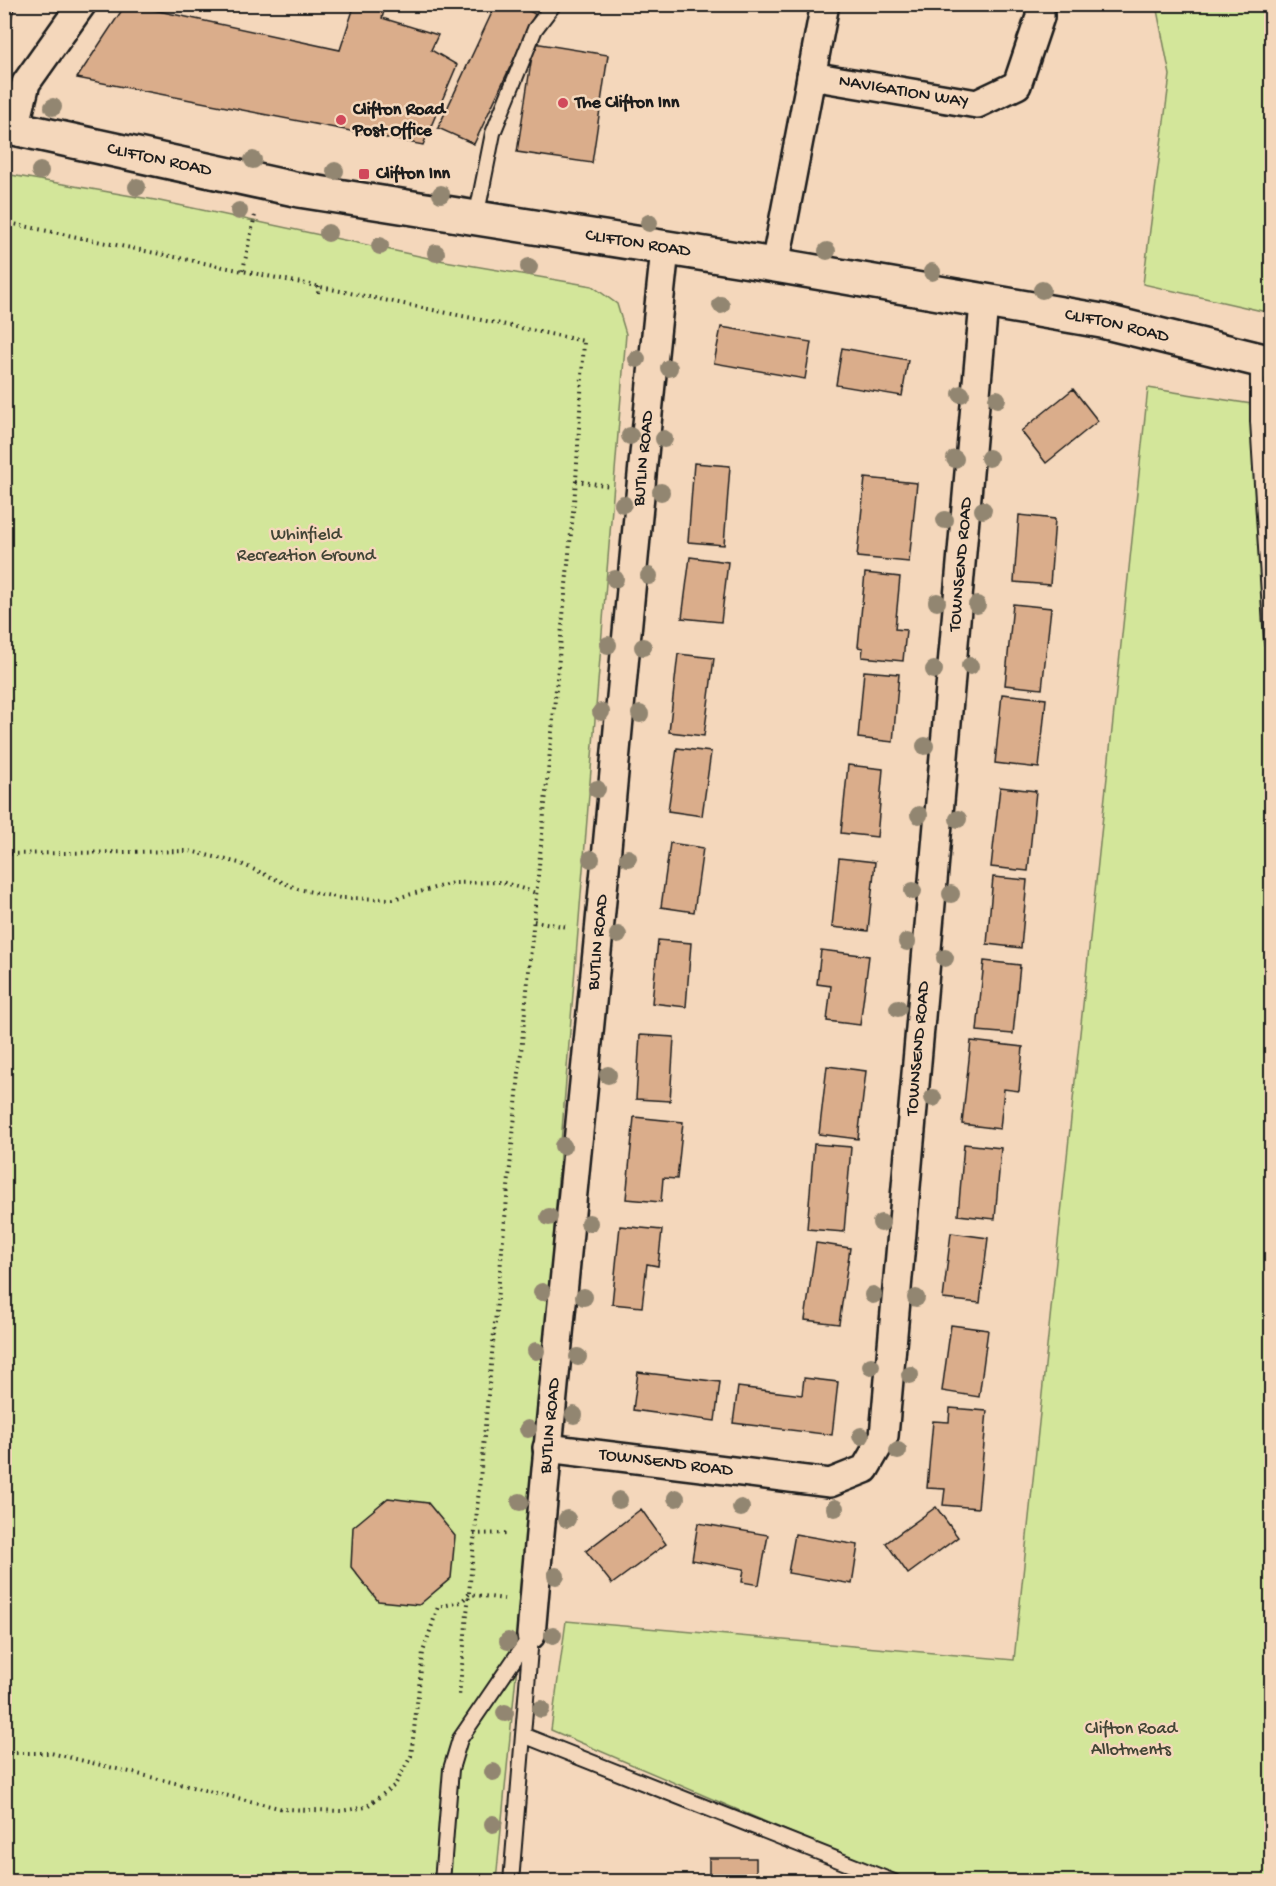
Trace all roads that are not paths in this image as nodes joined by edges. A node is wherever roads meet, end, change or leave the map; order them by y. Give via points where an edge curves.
1 (82, 4) edge
2 (554, 4) edge
3 (825, 4) edge
4 (1040, 4) edge
5 (811, 76) junction
6 (10, 127) edge
7 (476, 218) junction
8 (665, 250) junction
9 (775, 265) junction
10 (984, 303) junction
11 (1265, 361) edge
12 (1272, 642) edge
13 (547, 1449) junction
14 (531, 1635) junction
15 (523, 1735) junction
16 (442, 1881) edge
17 (511, 1881) edge
18 (894, 1881) edge

1 - 6 street via 26,83
2 - 7 lane via 535,29 493,133
3 - 5 street
4 - 5 street, NAVIGATION WAY via 1040,18 1017,85 977,104
5 - 9 street
6 - 7 street, CLIFTON ROAD via 299,190
7 - 8 street, CLIFTON ROAD
8 - 9 street, CLIFTON ROAD
8 - 13 street, BUTLIN ROAD
9 - 10 street, CLIFTON ROAD
10 - 11 street, CLIFTON ROAD via 1102,321
10 - 13 street, TOWNSEND ROAD via 884,1436 865,1469 830,1483
11 - 12 lane via 1258,421
13 - 14 street, BUTLIN ROAD
14 - 15 lane
14 - 16 lane via 460,1739 451,1769
15 - 17 lane
15 - 18 lane

